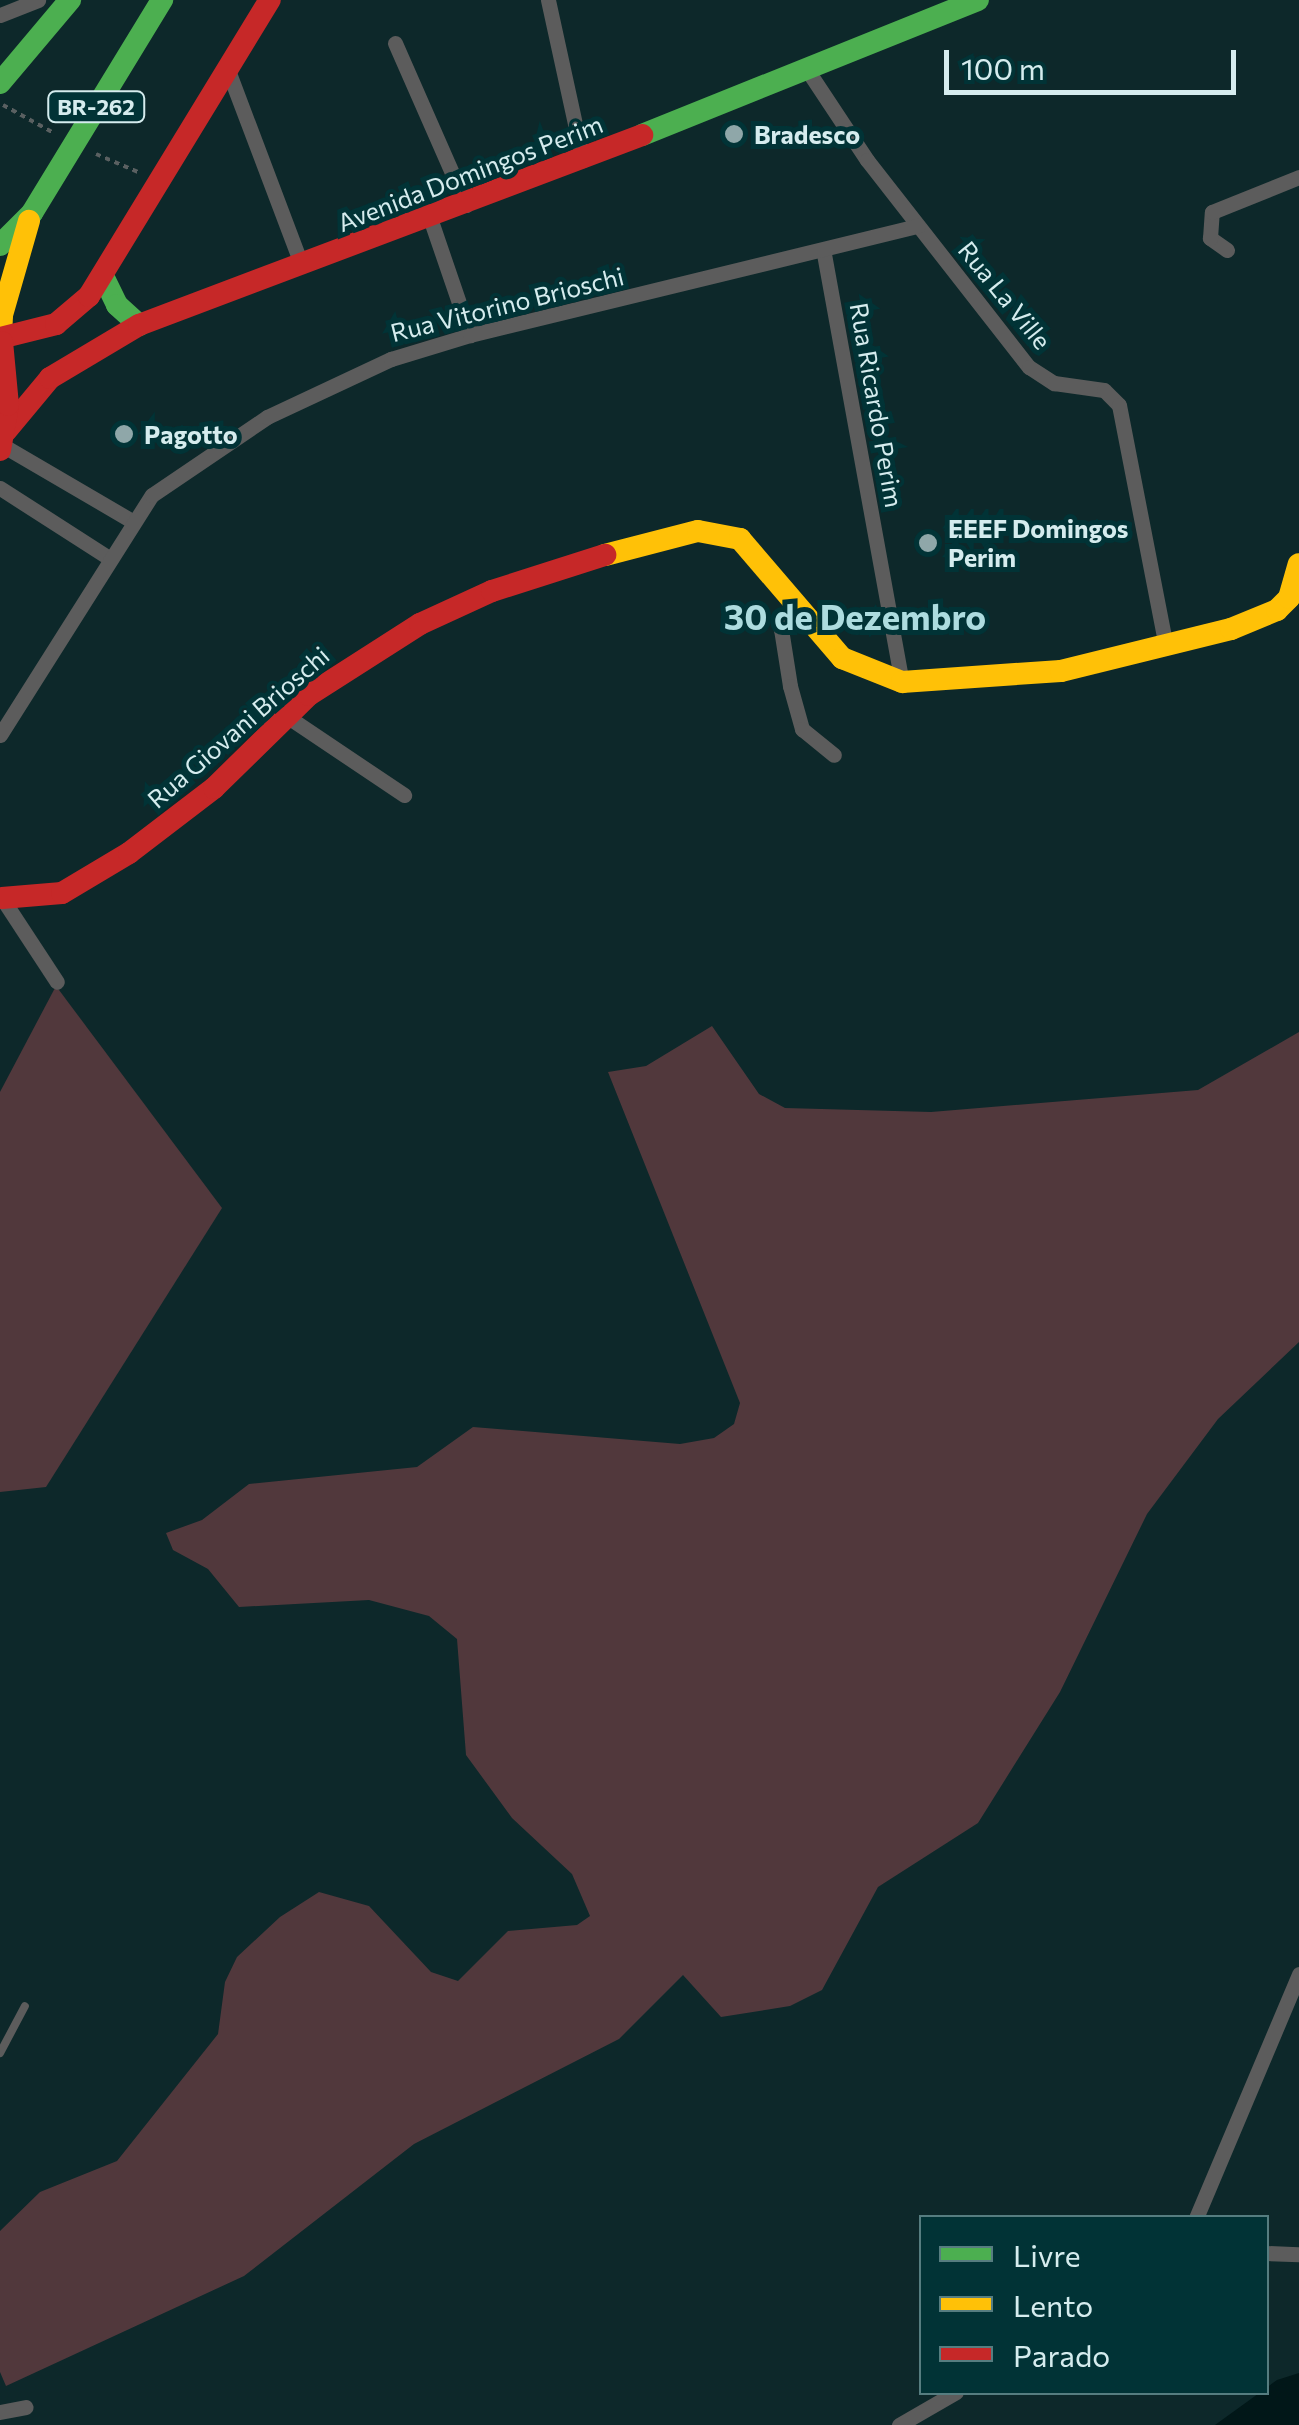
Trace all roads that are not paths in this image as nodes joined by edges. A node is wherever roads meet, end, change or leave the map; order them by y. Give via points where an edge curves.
1 (38, 0) edge
2 (70, 0) edge
3 (162, 0) edge
4 (270, 0) edge
5 (548, 0) edge
6 (978, 0) edge
7 (938, 8) edge
8 (0, 14) edge
9 (395, 43) dead end
10 (3, 71) edge
11 (808, 71) junction
12 (229, 73) junction
13 (583, 160) junction
14 (1299, 178) edge
15 (466, 206) junction
16 (32, 214) junction
17 (430, 218) junction
18 (918, 226) junction
19 (0, 245) edge
20 (1227, 250) dead end
21 (824, 254) junction
22 (302, 266) junction
23 (103, 276) junction
24 (139, 326) junction
25 (470, 335) junction
26 (9, 336) edge
27 (0, 360) edge
28 (3, 442) edge
29 (0, 488) edge
30 (132, 521) junction
31 (109, 558) junction
32 (1299, 564) edge
33 (800, 604) junction
34 (1166, 647) junction
35 (902, 682) junction
36 (288, 717) junction
37 (0, 735) edge
38 (834, 755) dead end
39 (404, 795) dead end
40 (1, 898) edge
41 (57, 982) dead end
42 (1299, 1974) edge
43 (25, 2006) dead end
44 (0, 2053) edge
45 (1197, 2215) edge
46 (1269, 2253) edge
47 (1299, 2254) edge
48 (951, 2395) edge
49 (26, 2407) dead end
50 (0, 2412) edge
51 (899, 2425) edge

1 - 8 street
2 - 10 main road
3 - 16 main road, BR-262
4 - 12 main road
5 - 13 street
6 - 7 main road, Avenida Domingos Perim
7 - 11 main road, Avenida Domingos Perim
9 - 15 street
11 - 13 main road, Avenida Domingos Perim
11 - 18 street, Rua La Ville
12 - 22 street
12 - 23 main road
13 - 15 main road, Avenida Domingos Perim
14 - 20 street via 1212,212 1210,238
15 - 17 main road, Avenida Domingos Perim
16 - 19 main road, BR-262
16 - 26 main road, BR-262
17 - 22 main road, Avenida Domingos Perim
17 - 25 street
18 - 21 street, Rua Vitorino Brioschi
18 - 34 street, Rua La Ville via 1030,367 1054,383 1104,390 1119,404
21 - 25 street, Rua Vitorino Brioschi
21 - 35 street, Rua Ricardo Perim
22 - 24 main road, Avenida Domingos Perim
23 - 24 main road via 116,305
23 - 26 main road via 68,316
24 - 28 main road, Avenida Domingos Perim via 50,378
25 - 30 street, Rua Vitorino Brioschi via 391,359 267,417 178,473
26 - 27 main road, BR-262
26 - 28 main road
28 - 30 street
29 - 31 street
30 - 31 street, Rua Vitorino Brioschi
31 - 37 street, Rua Vitorino Brioschi
32 - 34 main road, Rua Giovani Brioschi via 1289,598 1277,610
33 - 35 main road, Rua Giovani Brioschi via 842,658
33 - 36 main road, Rua Giovani Brioschi via 740,539 698,531 657,538 448,610 337,675
33 - 38 street via 780,629 790,686 802,729
34 - 35 main road, Rua Giovani Brioschi via 1061,670
36 - 39 street
36 - 40 main road, Rua Giovani Brioschi via 183,813 89,880 42,898
40 - 41 street
42 - 45 street
43 - 44 lane
46 - 47 street
48 - 51 street
49 - 50 street

